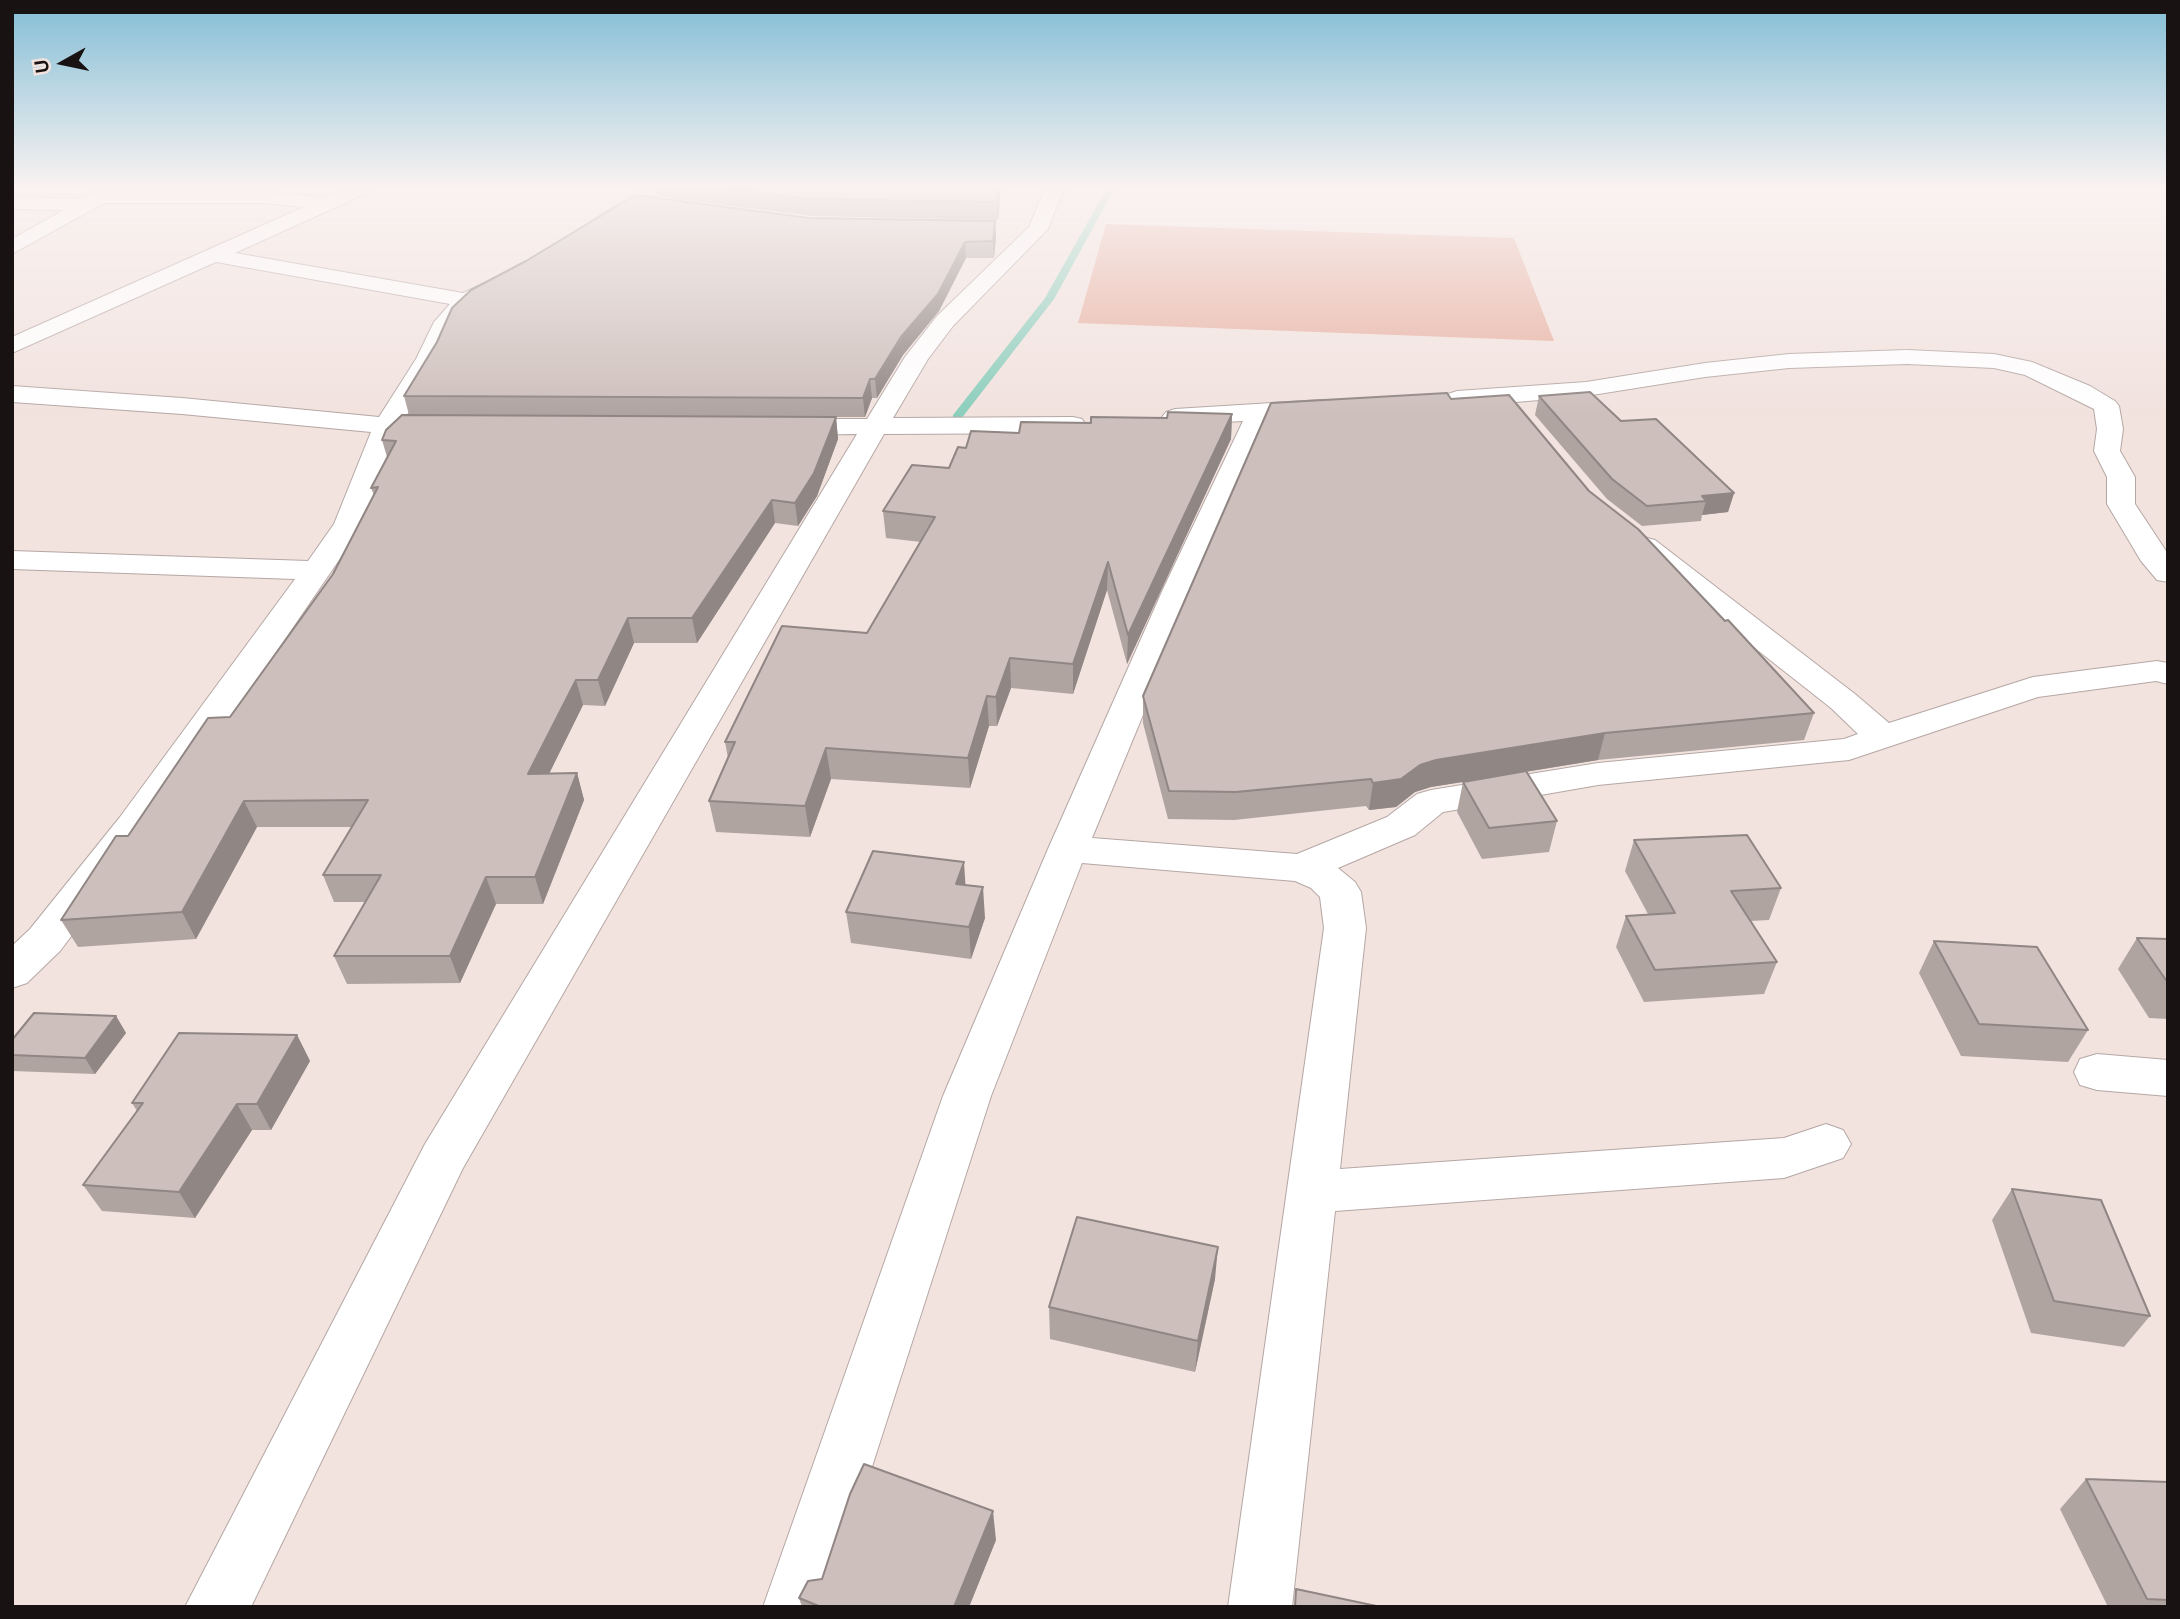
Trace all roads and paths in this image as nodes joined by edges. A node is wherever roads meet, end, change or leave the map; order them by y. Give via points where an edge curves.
1 (191, 264) edge
2 (265, 264) edge
3 (1003, 264) edge
4 (511, 277) edge
5 (466, 300) junction
6 (12, 346) edge
7 (12, 394) edge
8 (1506, 396) junction
9 (1438, 401) edge
10 (1342, 407) edge
11 (1260, 411) junction
12 (1155, 419) edge
13 (1102, 423) edge
14 (1525, 424) edge
15 (387, 426) junction
16 (467, 426) edge
17 (764, 426) edge
18 (874, 428) junction
19 (1617, 524) edge
20 (12, 560) edge
21 (316, 570) junction
22 (2168, 573) edge
23 (2168, 674) edge
24 (1883, 737) junction
25 (1068, 849) junction
26 (1301, 868) junction
27 (12, 971) edge
28 (2097, 1072) dead end
29 (2168, 1078) edge
30 (1826, 1144) dead end
31 (1312, 1192) junction
32 (217, 1607) edge
33 (795, 1607) edge
34 (1260, 1607) edge

1 - 6 street
2 - 5 street
3 - 18 street via 945,321
4 - 5 street
5 - 15 street via 444,323
7 - 15 street
8 - 9 street
8 - 14 street
8 - 22 street via 1802,361 1907,356 1994,361 2032,369 2106,406 2107,451 2121,477 2121,504
10 - 11 street
11 - 12 street
11 - 25 street
13 - 18 street
15 - 16 street
15 - 21 street via 348,525
17 - 18 street
18 - 32 street via 443,1158
19 - 24 street
20 - 21 street
21 - 27 street via 134,826 45,940
23 - 24 street via 2157,671 2033,687
24 - 26 street via 1849,750 1598,774 1431,802 1401,826
25 - 26 street
25 - 33 street via 967,1096
26 - 31 street via 1325,878 1340,892 1345,928
28 - 29 street
30 - 31 street via 1784,1158
31 - 34 street

